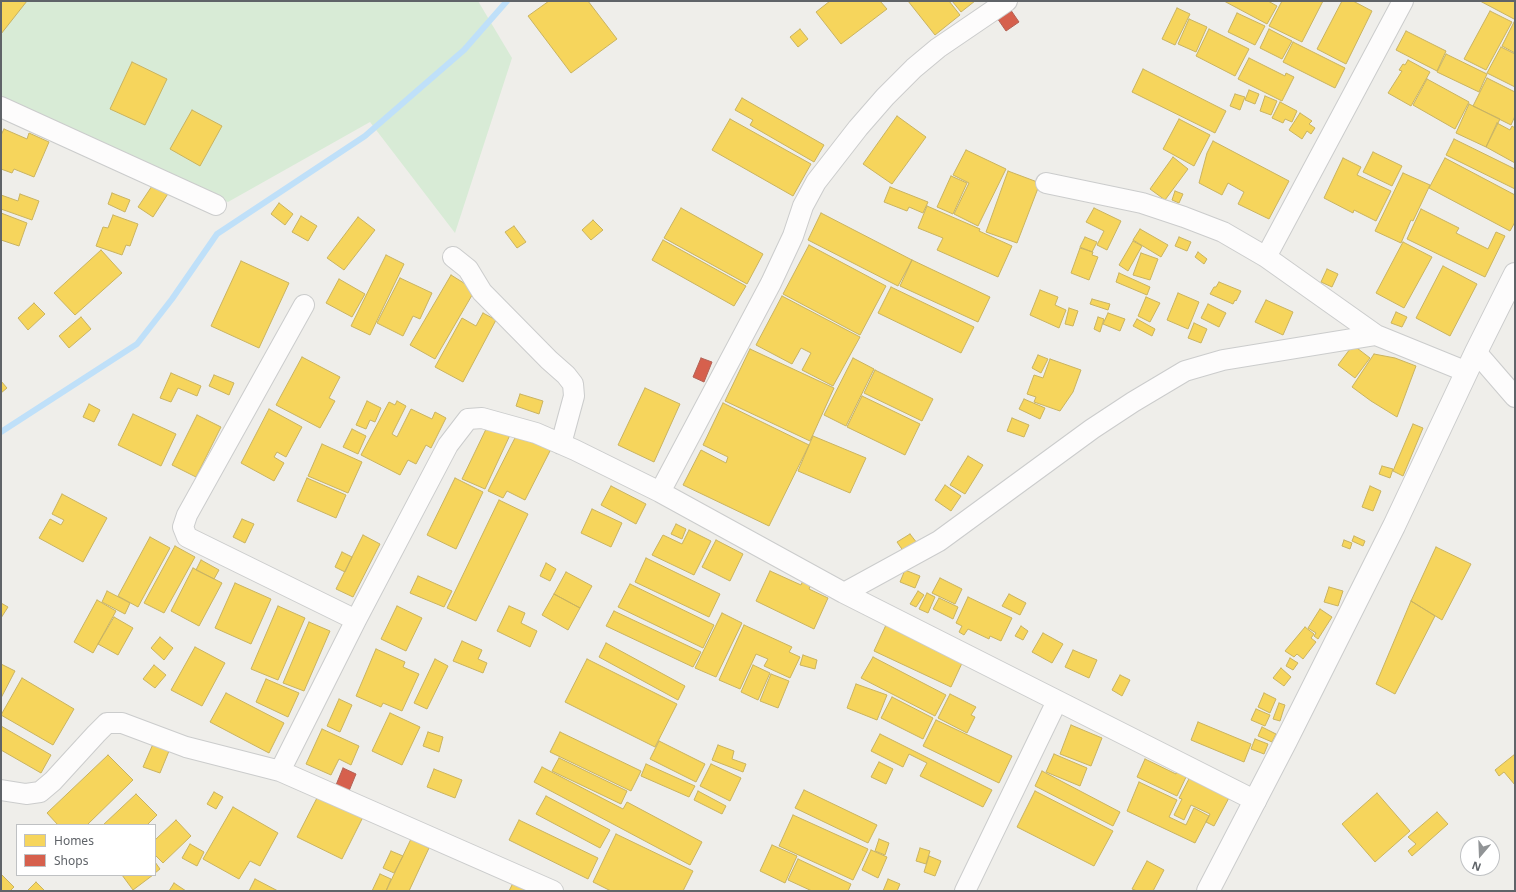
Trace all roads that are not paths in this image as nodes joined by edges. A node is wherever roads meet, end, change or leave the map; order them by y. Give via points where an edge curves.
1 (1007, 1) edge
2 (1403, 1) edge
3 (1, 107) edge
4 (1046, 184) dead end
5 (216, 205) dead end
6 (453, 257) dead end
7 (1266, 257) junction
8 (1515, 274) edge
9 (304, 306) dead end
10 (1376, 335) junction
11 (1476, 352) junction
12 (1467, 372) junction
13 (1515, 397) edge
14 (561, 444) junction
15 (660, 492) junction
16 (844, 593) junction
17 (356, 620) junction
18 (1057, 701) junction
19 (280, 771) junction
20 (1, 790) edge
21 (1256, 801) junction
22 (553, 891) edge
23 (965, 891) edge
24 (1208, 891) edge

1 - 15 street via 938,48 914,68 871,113 816,182 803,206 793,236 771,283
2 - 7 street
3 - 5 street
4 - 7 street via 1142,203 1223,232
6 - 14 street via 468,269 482,292 573,384 574,396
7 - 10 street
8 - 11 street
9 - 17 street via 191,508 183,527 188,537
10 - 12 street
10 - 16 street via 1222,360 1185,371 1092,429 939,541
11 - 12 street
11 - 13 street
12 - 21 street via 1394,526
14 - 15 street
14 - 17 street via 505,424 482,418 468,419 448,445
15 - 16 street
16 - 18 street
17 - 19 street
18 - 21 street
18 - 23 street
19 - 20 street via 186,748 122,723 107,723 54,781 40,792 26,794
19 - 22 street
21 - 24 street

